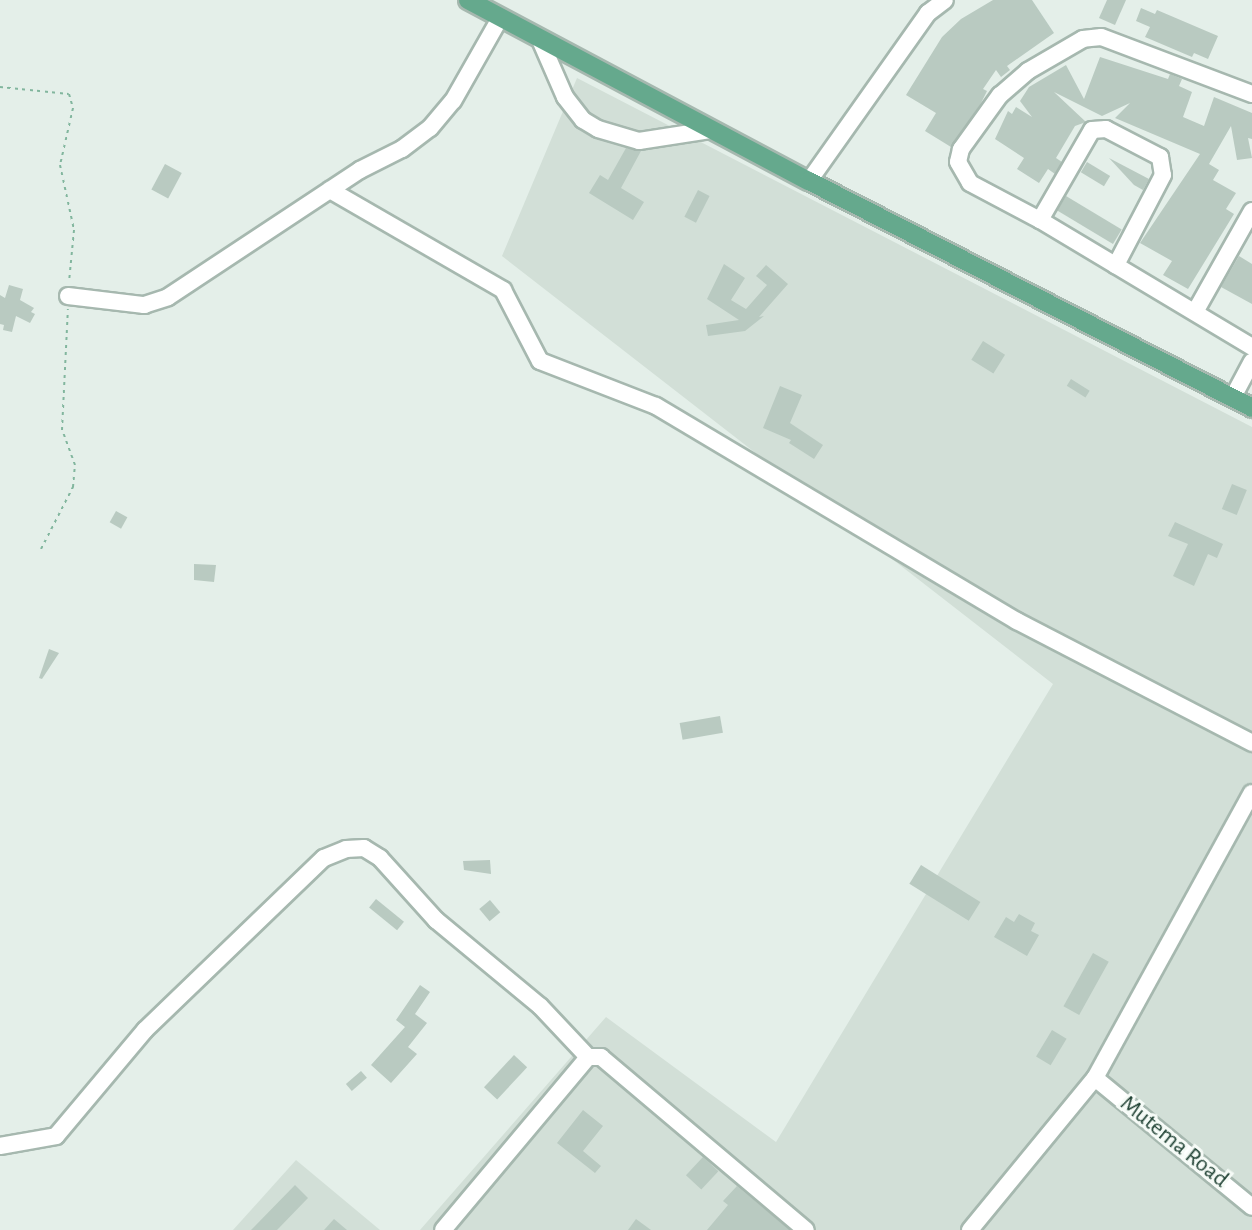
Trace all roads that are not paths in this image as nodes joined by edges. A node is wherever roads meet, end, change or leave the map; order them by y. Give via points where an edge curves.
1 (468, 0) edge
2 (945, 0) edge
3 (499, 20) junction
4 (541, 42) junction
5 (1252, 94) edge
6 (710, 130) junction
7 (809, 181) junction
8 (330, 190) junction
9 (1252, 211) edge
10 (1040, 220) junction
11 (1116, 265) junction
12 (68, 296) dead end
13 (1195, 312) junction
14 (1252, 347) edge
15 (1252, 362) edge
16 (1233, 397) junction
17 (1252, 408) edge
18 (1252, 743) edge
19 (1252, 793) edge
20 (588, 1058) junction
21 (1095, 1078) junction
22 (0, 1146) edge
23 (1252, 1207) edge
24 (443, 1230) edge
25 (806, 1230) edge
26 (970, 1230) edge

1 - 3 main road
2 - 7 street via 928,13
3 - 4 main road
3 - 8 street via 453,101 430,128 402,149
4 - 6 main road
4 - 6 street via 565,97 583,120 598,129 639,141
5 - 10 street via 1101,37 1083,39 1060,50 1000,95 961,149 958,162 970,183
6 - 7 main road
7 - 16 main road
8 - 12 street via 156,303
8 - 18 street via 503,290 540,361 656,405 1017,621
9 - 13 street
10 - 11 street
10 - 11 street via 1092,130 1106,129 1160,158 1162,175
11 - 13 street
13 - 14 street
15 - 16 street
16 - 17 main road
19 - 21 street
20 - 22 street via 540,1006 436,920 380,858 364,848 346,849 324,858 145,1030 56,1136
20 - 24 street
20 - 25 street via 602,1057
21 - 23 street, Mutema Road
21 - 26 street via 1071,1112

